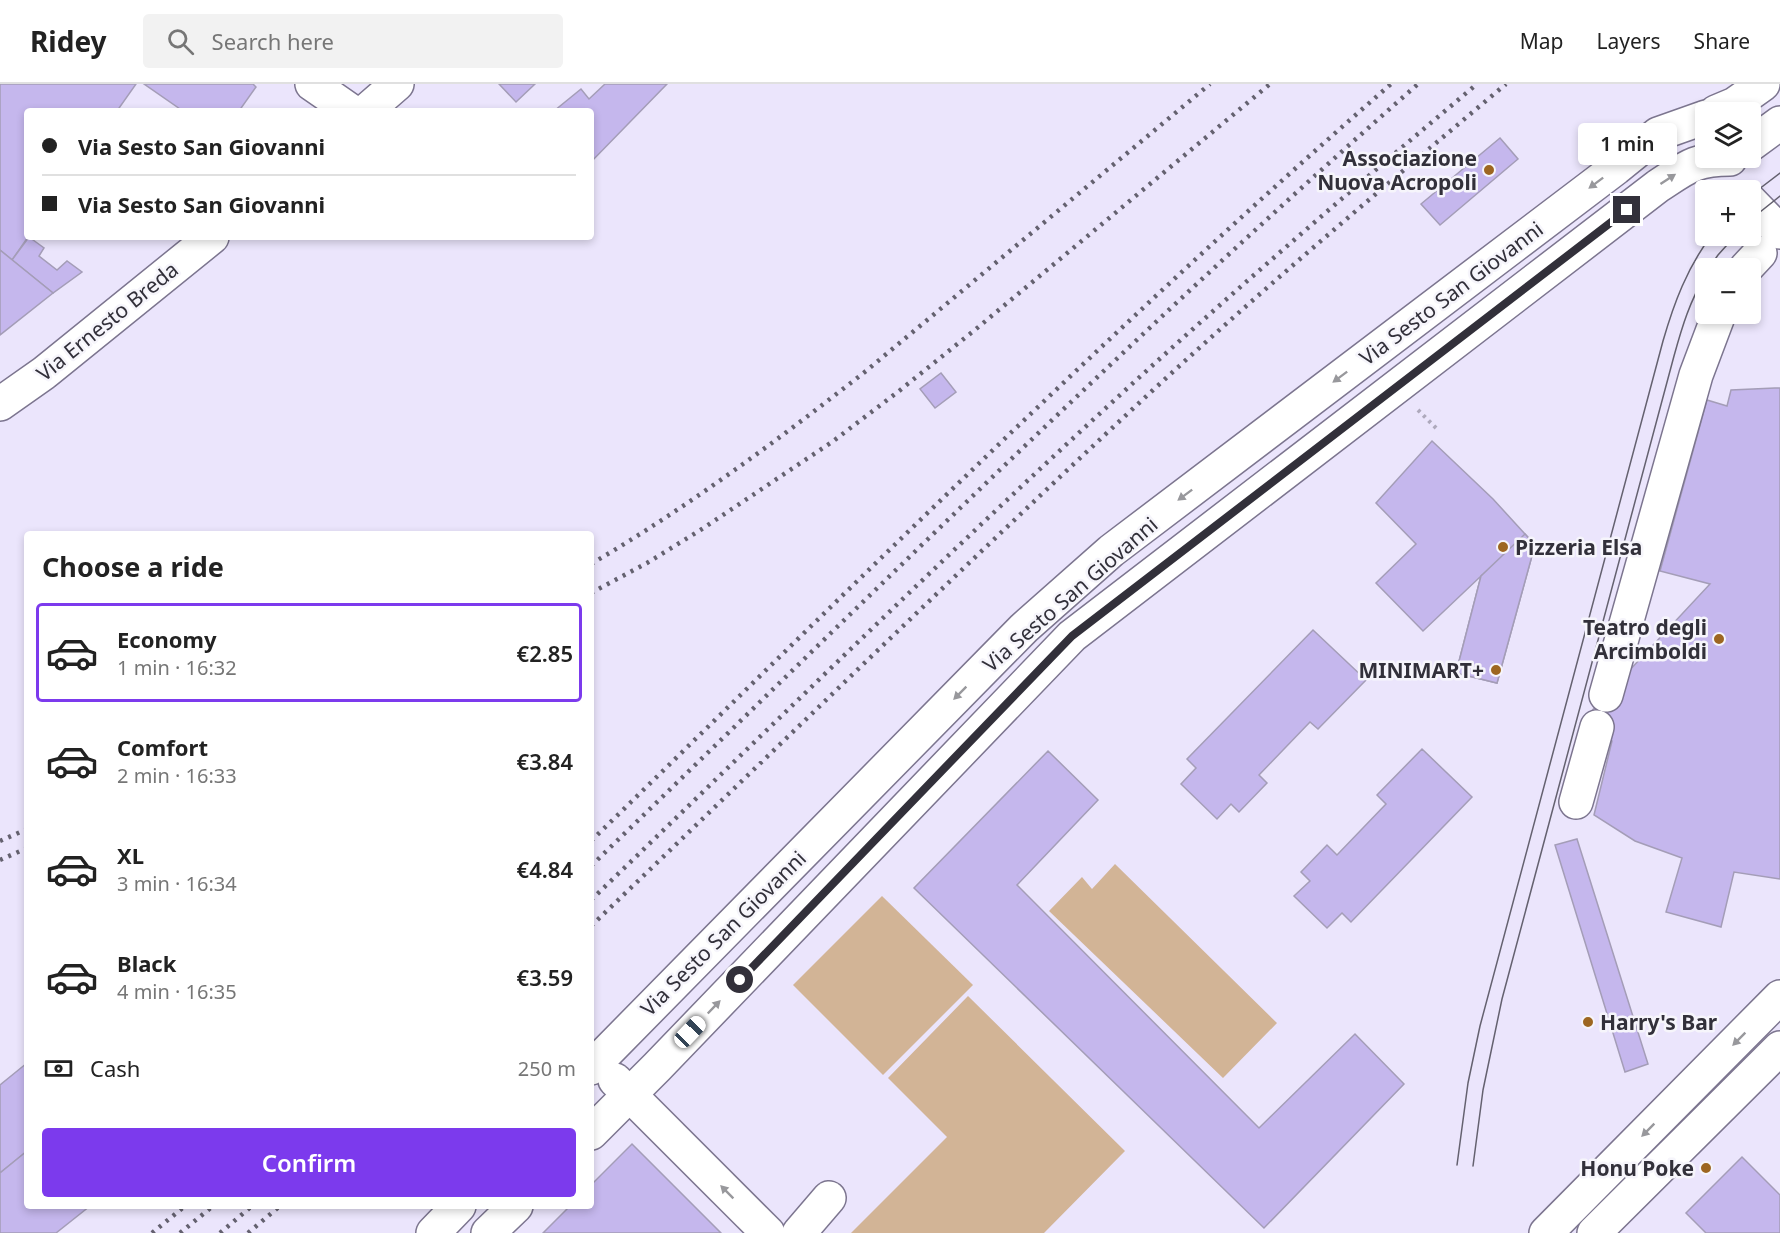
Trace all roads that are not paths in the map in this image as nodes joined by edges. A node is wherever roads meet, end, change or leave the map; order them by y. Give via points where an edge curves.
1 (312, 84) edge
2 (397, 84) edge
3 (1763, 84) edge
4 (1738, 102) edge
5 (347, 108) edge
6 (369, 108) edge
7 (1695, 121) edge
8 (1780, 123) edge
9 (1761, 137) edge
10 (1695, 164) edge
11 (208, 240) edge
12 (1715, 324) edge
13 (0, 404) edge
14 (1606, 695) dead end
15 (1597, 727) dead end
16 (1576, 802) dead end
17 (1780, 997) edge
18 (1780, 1048) edge
19 (594, 1065) edge
20 (630, 1095) junction
21 (594, 1129) edge
22 (829, 1198) dead end
23 (456, 1209) edge
24 (513, 1209) edge
25 (433, 1233) edge
26 (488, 1233) edge
27 (768, 1233) edge
28 (799, 1233) edge
29 (1546, 1233) edge
30 (1594, 1233) edge

1 - 5 street
2 - 6 street
3 - 4 street
7 -> 19 street, Via Sesto San Giovanni via 1658,134 1111,551 1024,628
8 - 9 street
20 -> 10 street, Via Sesto San Giovanni via 1072,636 1658,186
11 - 13 street, Via Ernesto Breda
12 - 14 street via 1696,375
15 - 16 street
17 -> 29 street
18 - 30 street
19 - 20 street
20 - 21 street, Via Sesto San Giovanni
27 -> 20 street
22 - 28 street
23 - 25 street
24 - 26 street

